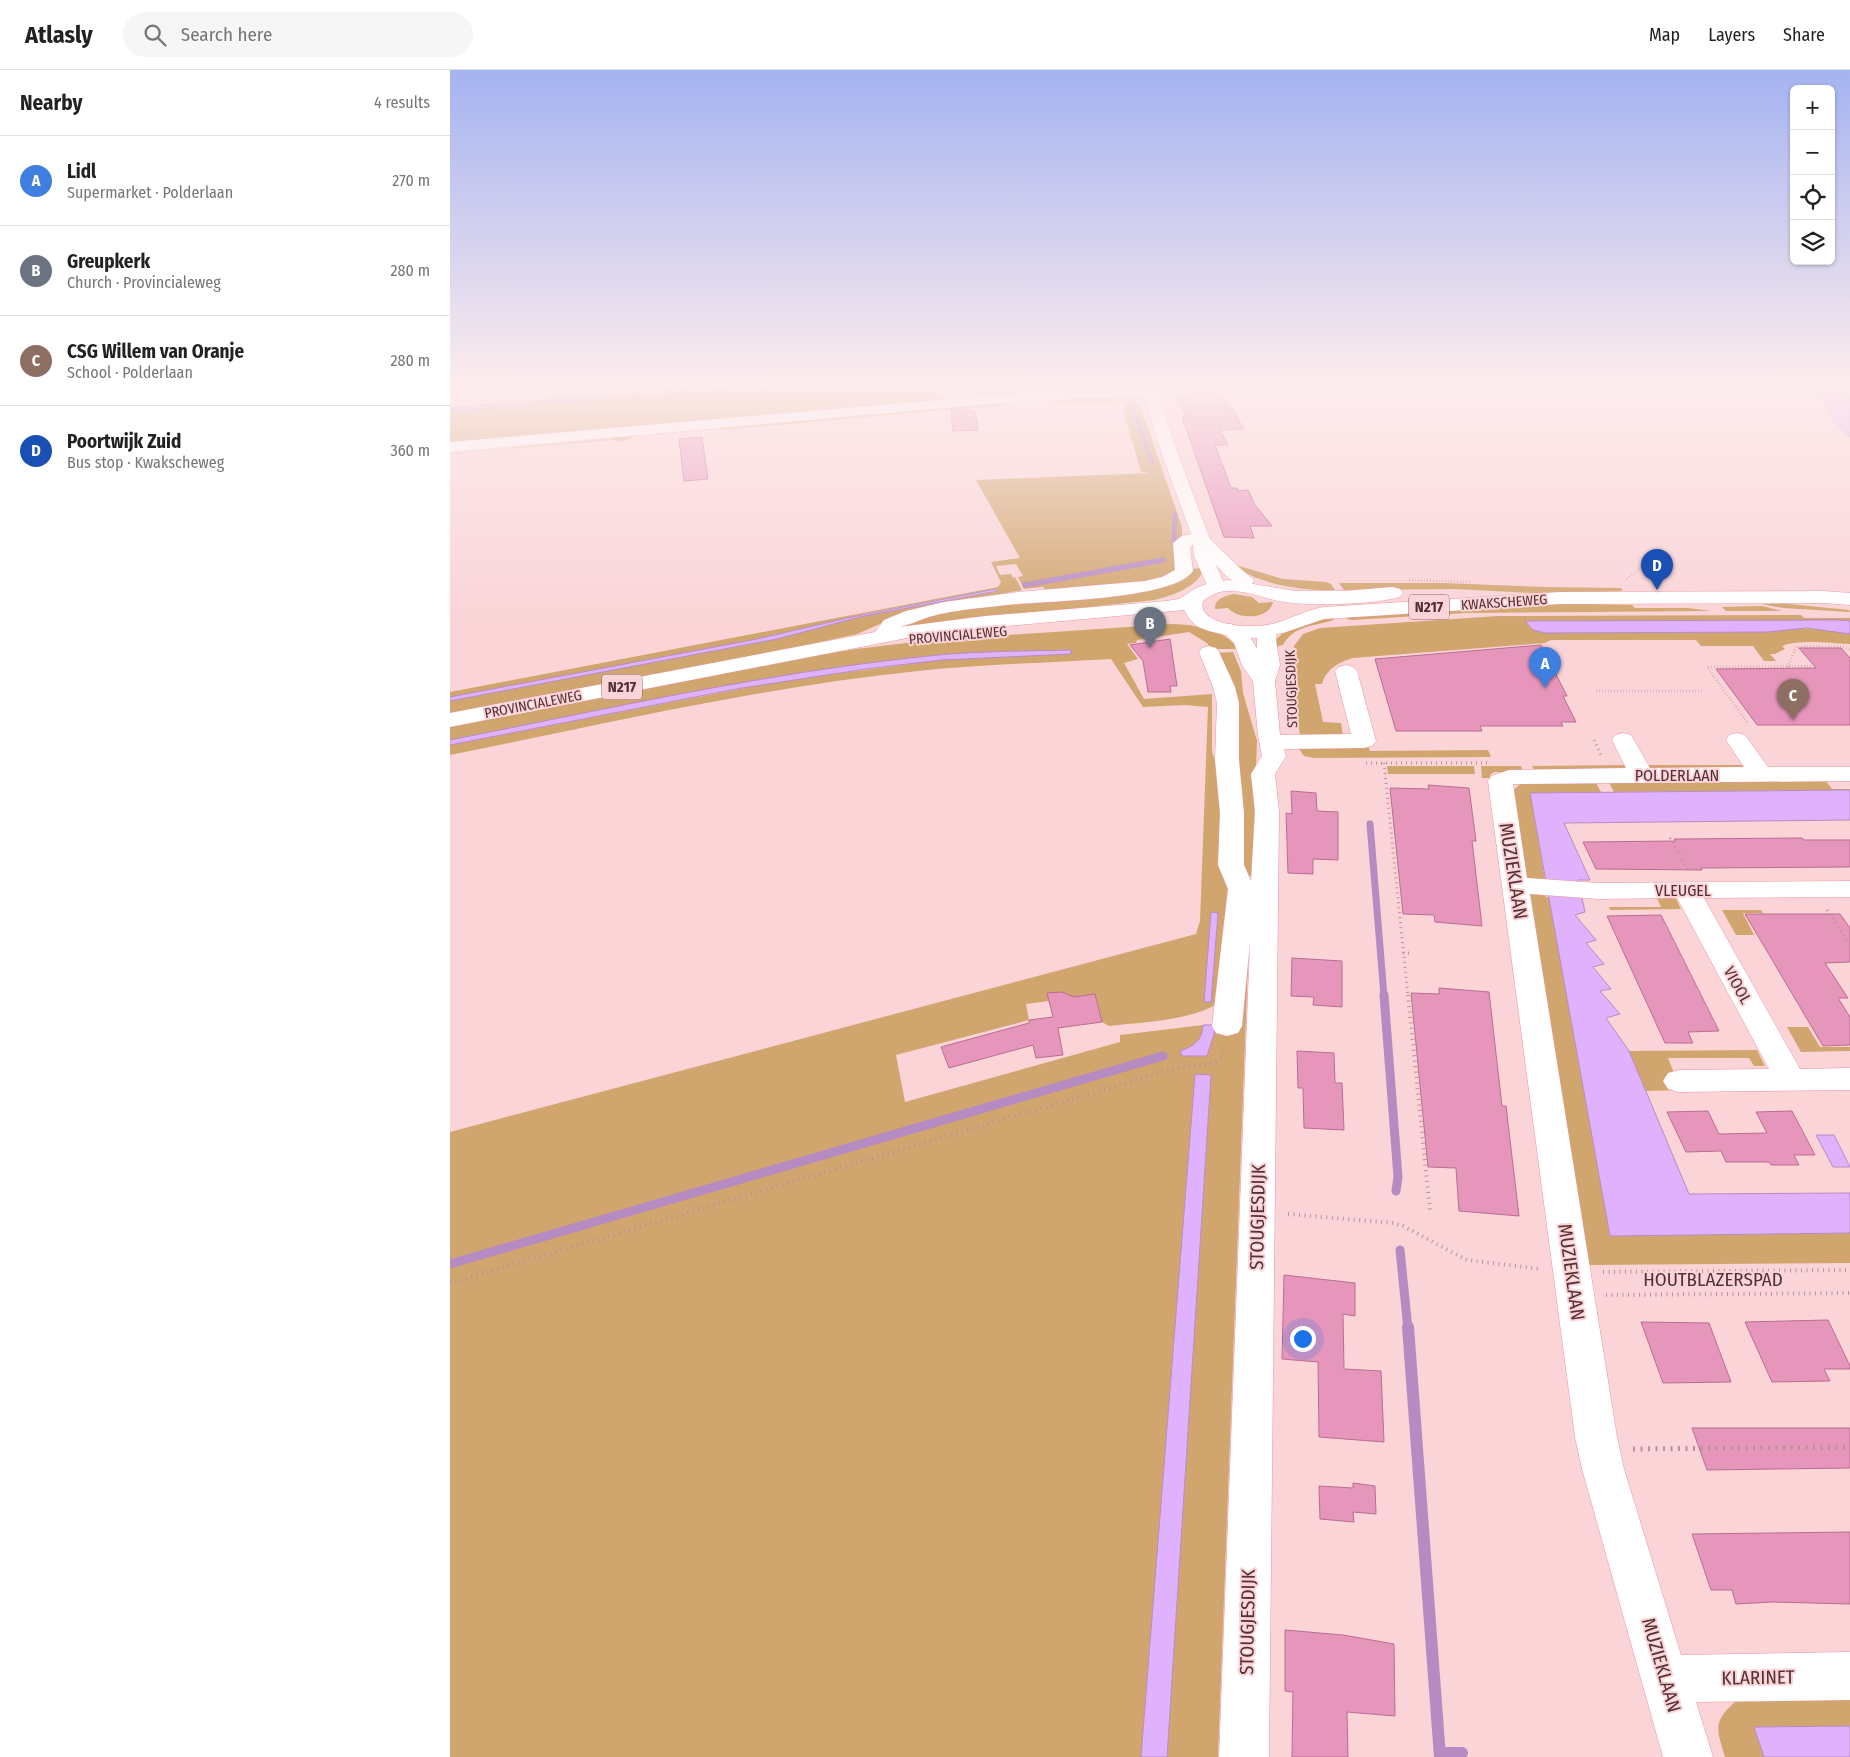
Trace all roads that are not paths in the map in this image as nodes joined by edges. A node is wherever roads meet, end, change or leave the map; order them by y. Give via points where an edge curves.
1 (1174, 464) edge
2 (1202, 540) junction
3 (1245, 580) junction
4 (1214, 585) junction
5 (1289, 594) junction
6 (1560, 598) junction
7 (1778, 598) junction
8 (1850, 599) edge
9 (1194, 607) junction
10 (1850, 607) edge
11 (1267, 627) junction
12 (1231, 630) junction
13 (882, 636) junction
14 (1209, 652) dead end
15 (794, 654) junction
16 (1346, 672) dead end
17 (1264, 681) junction
18 (450, 720) edge
19 (1743, 732) road end
20 (1623, 740) dead end
21 (1270, 742) junction
22 (1850, 774) edge
23 (1762, 775) junction
24 (1642, 776) junction
25 (1504, 778) joint
26 (1529, 886) junction
27 (1850, 889) edge
28 (1253, 890) junction
29 (1692, 890) junction
30 (1227, 1026) road end
31 (1790, 1079) junction
32 (1850, 1079) edge
33 (1679, 1081) dead end
34 (1850, 1676) edge
35 (1666, 1679) junction
36 (1244, 1757) edge
37 (1688, 1757) edge

1 - 2 street
2 - 3 street
2 - 4 street via 1202,554
2 - 13 street via 1182,543 1184,571 1174,579 1130,588 933,610 894,622
3 - 4 street, N217
3 - 5 street, N217 via 1271,585
4 - 5 street, N217 via 1244,586 1276,596
4 - 9 street, N217 via 1200,594
5 - 6 street, KWAKSCHEWEG / N217 via 1500,593
5 - 11 street, N217 via 1294,604 1290,613
6 - 7 street, KWAKSCHEWEG / N217
6 - 11 street, KWAKSCHEWEG / N217 via 1324,613 1285,626
7 - 8 street, KWAKSCHEWEG / N217
7 - 10 street, KWAKSCHEWEG / N217
9 - 11 street, N217 via 1222,621
9 - 12 street, N217
9 - 13 street, PROVINCIALEWEG / N217 via 1093,612
9 - 15 street, PROVINCIALEWEG / N217 via 1187,620 931,637
11 - 12 street, N217
11 - 17 street, STOUGJESDIJK via 1270,665
12 - 17 street, STOUGJESDIJK via 1242,641 1252,665
13 - 15 street, PROVINCIALEWEG / N217
14 - 28 street via 1228,703 1227,760 1232,820 1230,865
15 - 18 street, PROVINCIALEWEG / N217
16 - 21 street via 1364,741
17 - 21 street, STOUGJESDIJK
19 - 23 street
20 - 24 street
21 - 28 street, STOUGJESDIJK via 1274,756 1263,773 1267,812
22 - 23 street, POLDERLAAN
23 - 24 street, POLDERLAAN
24 - 25 street, POLDERLAAN
25 - 26 street, MUZIEKLAAN via 1500,784
26 - 29 street, VLEUGEL via 1585,890
26 - 35 street, MUZIEKLAAN via 1575,1295 1599,1449
27 - 29 street, VLEUGEL
28 - 30 street
28 - 36 street, STOUGJESDIJK
29 - 31 street, VIOOL
31 - 32 street
31 - 33 street
34 - 35 street, KLARINET
35 - 37 street, MUZIEKLAAN

